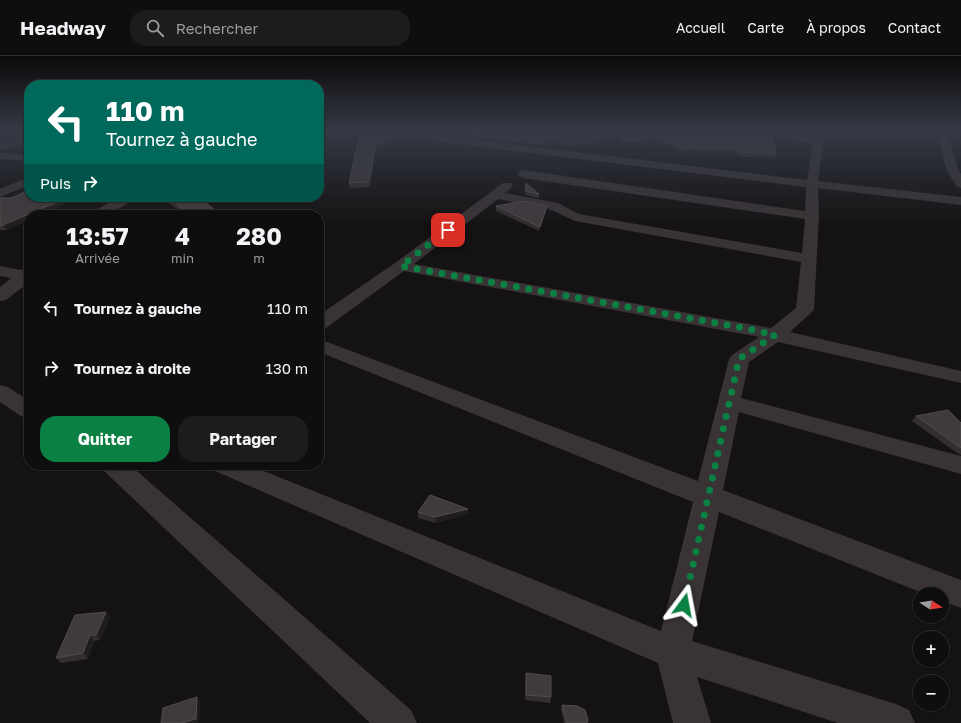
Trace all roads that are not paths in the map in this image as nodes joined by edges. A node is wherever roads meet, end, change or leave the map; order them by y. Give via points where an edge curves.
1 (532, 162) edge
2 (632, 162) edge
3 (815, 162) edge
4 (950, 162) edge
5 (523, 174) junction
6 (24, 183) edge
7 (812, 184) junction
8 (961, 184) edge
9 (0, 193) edge
10 (495, 195) junction
11 (961, 201) edge
12 (120, 202) edge
13 (106, 210) edge
14 (812, 216) junction
15 (809, 258) junction
16 (401, 266) junction
17 (0, 271) edge
18 (24, 275) edge
19 (24, 277) edge
20 (0, 296) edge
21 (324, 320) edge
22 (775, 335) junction
23 (324, 347) edge
24 (961, 377) edge
25 (0, 392) edge
26 (729, 402) junction
27 (24, 408) edge
28 (961, 465) edge
29 (118, 470) edge
30 (236, 470) edge
31 (708, 496) junction
32 (961, 594) edge
33 (673, 652) junction
34 (398, 723) edge
35 (692, 723) edge
36 (896, 723) edge

1 - 5 street
2 - 7 street
3 - 7 street
4 - 8 street
5 - 10 street
5 - 14 street
6 - 9 street
7 - 11 street
7 - 14 street
10 - 15 street via 553,206 575,217
10 - 16 street
12 - 13 street
14 - 15 street
15 - 22 street via 804,310
16 - 21 street
16 - 22 street
17 - 18 street
19 - 20 street
22 - 24 street
22 - 26 street via 739,359
23 - 31 street
25 - 27 street
26 - 28 street
26 - 31 street
29 - 34 street
30 - 33 street
31 - 32 street
31 - 33 street
33 - 35 street
33 - 36 street

